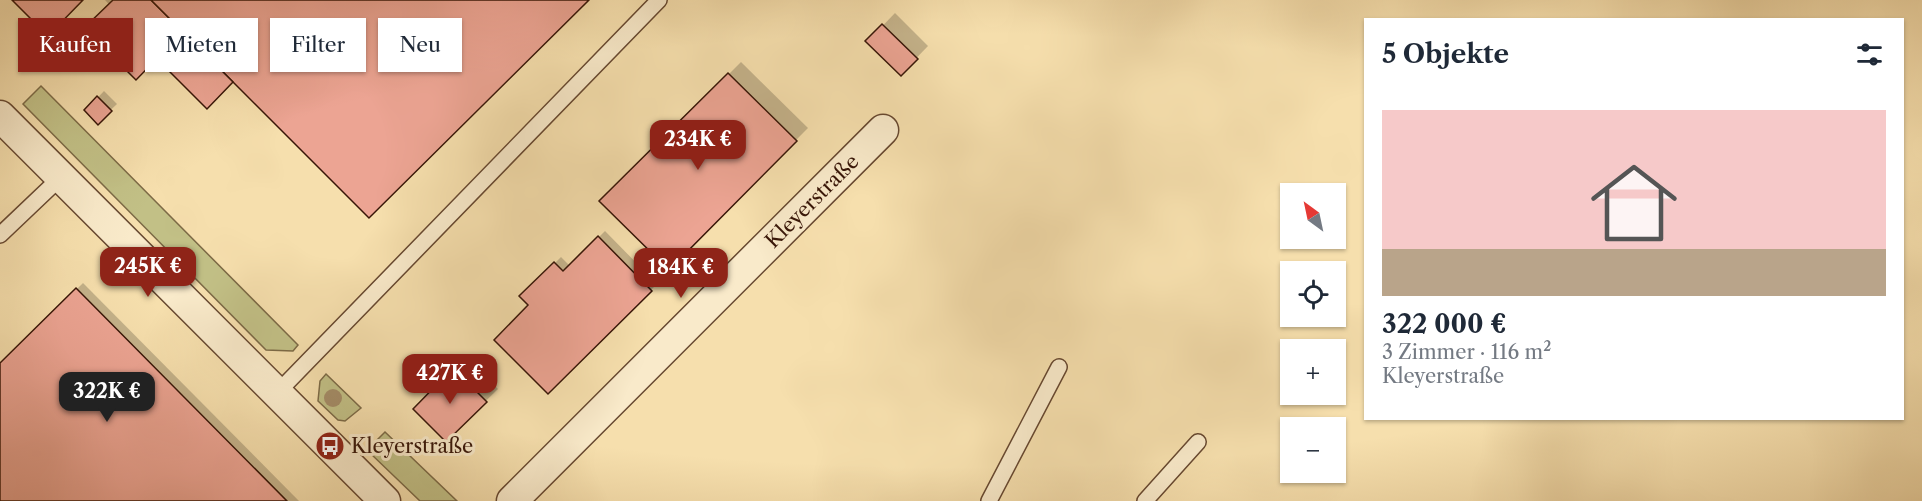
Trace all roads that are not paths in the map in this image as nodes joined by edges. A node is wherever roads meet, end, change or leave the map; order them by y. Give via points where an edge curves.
1 (659, 0) edge
2 (0, 116) edge
3 (883, 130) dead end
4 (61, 177) junction
5 (0, 235) edge
6 (1059, 367) dead end
7 (277, 393) junction
8 (1198, 442) dead end
9 (385, 501) edge
10 (512, 501) edge
11 (989, 501) edge
12 (1145, 501) edge

1 - 7 lane
2 - 4 street
3 - 10 street, Kleyerstraße
4 - 5 lane
4 - 7 street
6 - 11 lane
7 - 9 street
8 - 12 lane

